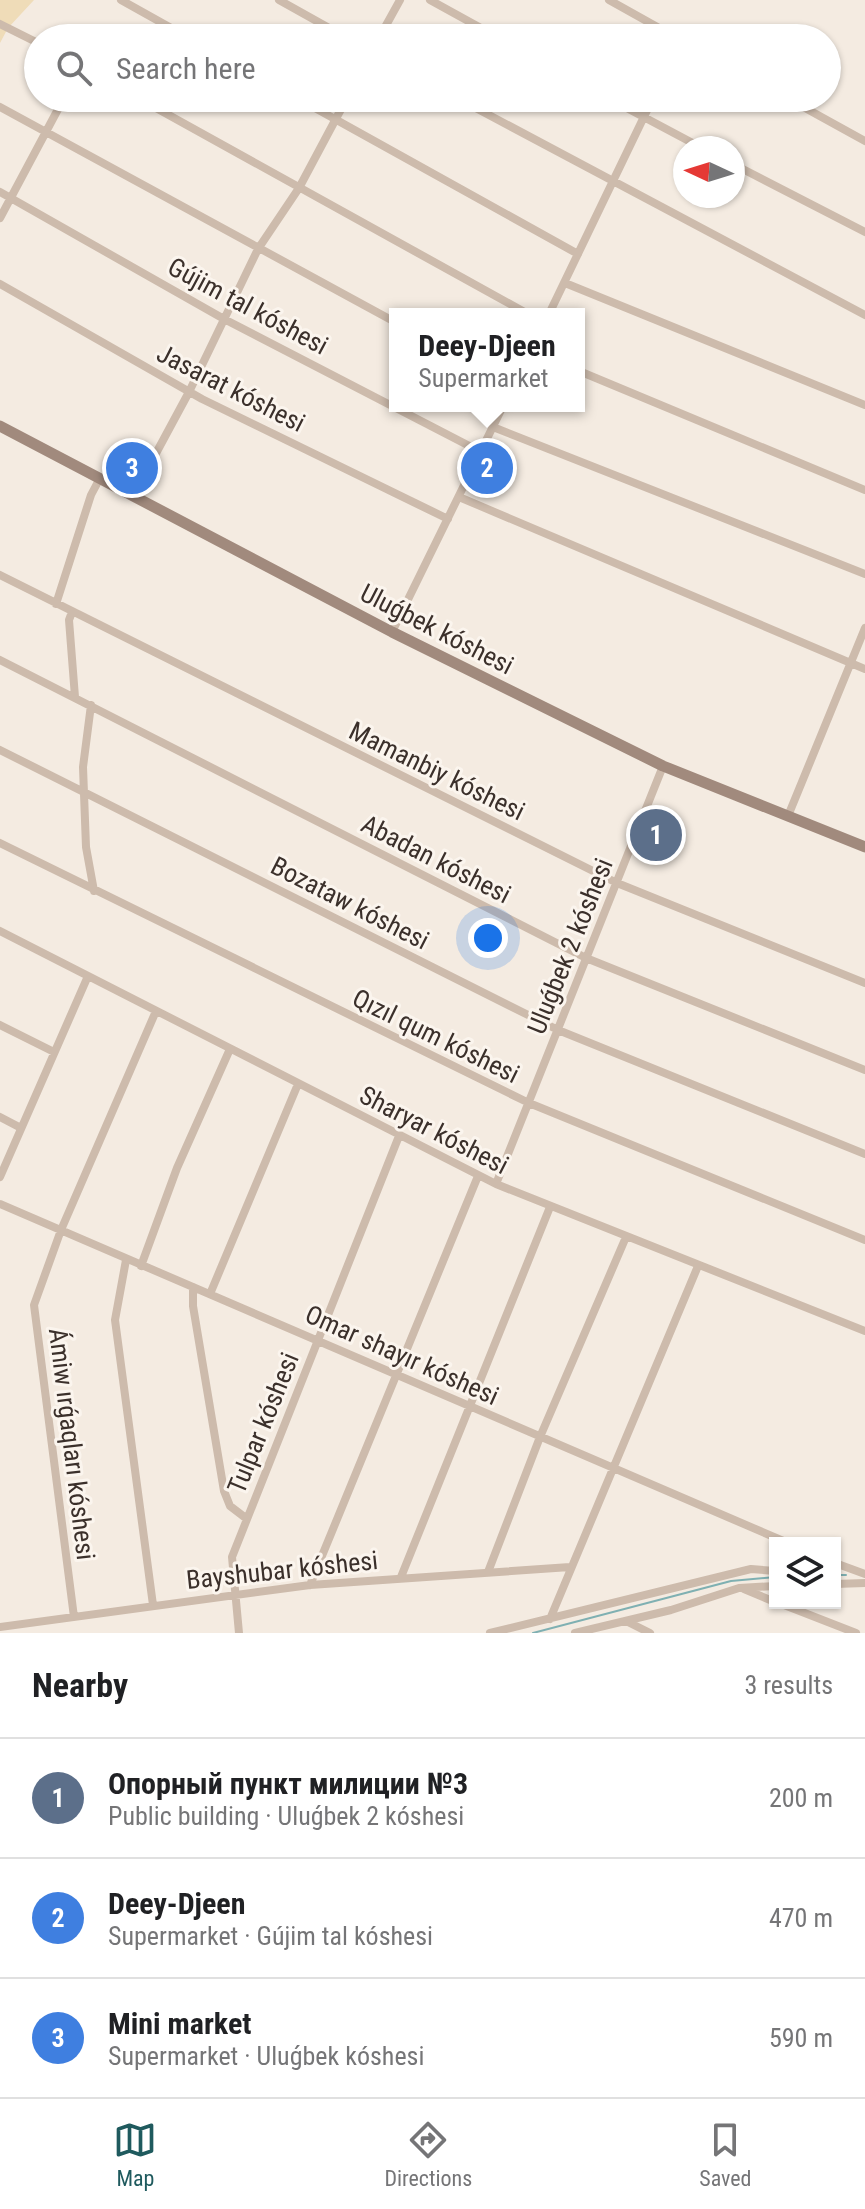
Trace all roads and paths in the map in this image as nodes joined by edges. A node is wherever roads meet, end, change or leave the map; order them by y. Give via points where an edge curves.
1 (121, 0) edge
2 (279, 0) edge
3 (400, 0) edge
4 (430, 0) edge
5 (609, 0) edge
6 (0, 24) edge
7 (164, 24) edge
8 (322, 24) edge
9 (387, 24) edge
10 (474, 24) edge
11 (652, 24) edge
12 (24, 36) edge
13 (0, 107) edge
14 (57, 112) edge
15 (163, 112) edge
16 (323, 112) edge
17 (340, 112) edge
18 (483, 112) edge
19 (632, 112) edge
20 (646, 112) edge
21 (812, 112) edge
22 (643, 118) junction
23 (336, 119) junction
24 (47, 133) junction
25 (678, 136) edge
26 (865, 141) edge
27 (745, 170) edge
28 (612, 183) junction
29 (299, 188) junction
30 (0, 192) edge
31 (11, 198) junction
32 (0, 218) edge
33 (865, 232) edge
34 (258, 249) junction
35 (578, 254) junction
36 (565, 283) junction
37 (0, 284) edge
38 (517, 308) edge
39 (552, 308) edge
40 (865, 315) edge
41 (224, 319) junction
42 (389, 319) edge
43 (585, 373) edge
44 (189, 392) junction
45 (389, 404) edge
46 (865, 405) edge
47 (404, 412) edge
48 (500, 412) edge
49 (0, 426) edge
50 (493, 427) junction
51 (481, 452) junction
52 (100, 478) junction
53 (865, 490) edge
54 (133, 496) junction
55 (459, 497) junction
56 (448, 519) junction
57 (865, 574) edge
58 (0, 575) edge
59 (56, 604) junction
60 (72, 612) junction
61 (865, 628) edge
62 (392, 632) junction
63 (0, 660) edge
64 (851, 663) junction
65 (865, 669) edge
66 (75, 697) junction
67 (91, 705) junction
68 (0, 750) edge
69 (663, 766) junction
70 (84, 791) junction
71 (788, 816) junction
72 (0, 843) edge
73 (865, 847) edge
74 (617, 883) junction
75 (94, 891) junction
76 (0, 931) edge
77 (586, 958) junction
78 (88, 976) junction
79 (865, 983) edge
80 (156, 1011) junction
81 (0, 1025) edge
82 (558, 1030) junction
83 (230, 1049) junction
84 (54, 1052) junction
85 (865, 1070) edge
86 (298, 1084) junction
87 (529, 1103) junction
88 (0, 1117) edge
89 (21, 1128) junction
90 (399, 1136) junction
91 (865, 1154) edge
92 (478, 1176) junction
93 (0, 1177) edge
94 (496, 1184) junction
95 (0, 1204) edge
96 (550, 1207) junction
97 (61, 1230) junction
98 (626, 1237) junction
99 (865, 1240) edge
100 (126, 1260) junction
101 (141, 1266) junction
102 (698, 1266) junction
103 (193, 1287) junction
104 (210, 1294) junction
105 (865, 1331) edge
106 (318, 1340) junction
107 (397, 1374) junction
108 (468, 1405) junction
109 (540, 1437) junction
110 (613, 1470) junction
111 (247, 1519) junction
112 (774, 1537) edge
113 (841, 1565) edge
114 (570, 1567) junction
115 (769, 1570) edge
116 (488, 1572) junction
117 (865, 1574) edge
118 (401, 1577) junction
119 (865, 1583) edge
120 (841, 1584) edge
121 (310, 1585) junction
122 (769, 1586) edge
123 (739, 1588) junction
124 (235, 1595) junction
125 (769, 1599) edge
126 (153, 1605) junction
127 (795, 1609) edge
128 (74, 1617) junction
129 (550, 1619) junction
130 (625, 1621) junction
131 (0, 1627) edge
132 (239, 1633) edge
133 (490, 1633) edge
134 (575, 1633) edge
135 (650, 1633) edge
136 (856, 1633) edge

1 - 7 street
2 - 8 street
3 - 9 street
4 - 10 street
5 - 11 street
6 - 12 street
13 - 24 street
14 - 24 street
15 - 29 street
16 - 23 street
17 - 23 street
18 - 28 street
19 - 22 street
20 - 22 street
21 - 26 street
22 - 25 street
22 - 28 street
23 - 29 street
23 - 35 street
24 - 31 street
24 - 34 street
27 - 33 street
28 - 35 street
28 - 40 street
29 - 34 street
29 - 38 street
30 - 31 street, Gújim tal kóshesi
31 - 32 street
31 - 41 street, Gújim tal kóshesi
34 - 41 street
34 - 42 street
35 - 36 street
36 - 39 street
36 - 46 street
37 - 44 street, Jasarat kóshesi
41 - 44 street
41 - 45 street, Gújim tal kóshesi
43 - 53 street
44 - 54 street
44 - 56 street, Jasarat kóshesi
47 - 51 street, Gújim tal kóshesi
48 - 50 street
49 - 52 street, Uluǵbek kóshesi
50 - 51 street
50 - 57 street
51 - 55 street
52 - 54 street, Uluǵbek kóshesi
52 - 59 street
54 - 62 street, Uluǵbek kóshesi
55 - 56 street
55 - 64 street
56 - 62 street
58 - 59 street, Mamanbiy kóshesi
59 - 60 street, Mamanbiy kóshesi
60 - 66 street
60 - 74 street, Mamanbiy kóshesi
61 - 64 street
62 - 69 street, Uluǵbek kóshesi
63 - 66 street, Abadan kóshesi
64 - 65 street
64 - 71 street
66 - 67 street, Abadan kóshesi
67 - 70 street
67 - 77 street, Abadan kóshesi
68 - 70 street, Bozataw kóshesi
69 - 71 street, Uluǵbek kóshesi
69 - 74 street, Uluǵbek 2 kóshesi
70 - 75 street
70 - 82 street, Bozataw kóshesi
71 - 73 street, Uluǵbek kóshesi
72 - 75 street, Qızıl qum kóshesi
74 - 77 street, Uluǵbek 2 kóshesi
74 - 79 street, Mamanbiy kóshesi
75 - 87 street, Qızıl qum kóshesi
76 - 78 street, Sharyar kóshesi
77 - 82 street, Uluǵbek 2 kóshesi
77 - 85 street, Abadan kóshesi
78 - 80 street, Sharyar kóshesi
78 - 84 street
80 - 83 street, Sharyar kóshesi
80 - 97 street, Ámiw ırǵaqları kóshesi
81 - 84 street
82 - 87 street, Uluǵbek 2 kóshesi
82 - 91 street, Bozataw kóshesi
83 - 86 street, Sharyar kóshesi
83 - 101 street via 182,1155
84 - 89 street
86 - 90 street, Sharyar kóshesi
86 - 104 street
87 - 94 street, Uluǵbek 2 kóshesi
87 - 99 street, Qızıl qum kóshesi
88 - 89 street
89 - 93 street
90 - 92 street, Sharyar kóshesi
90 - 106 street, Tulpar kóshesi
92 - 94 street, Sharyar kóshesi
92 - 107 street
94 - 96 street, Sharyar kóshesi
95 - 97 street, Omar shayır kóshesi
96 - 98 street, Sharyar kóshesi
96 - 108 street
97 - 100 street, Omar shayır kóshesi
97 - 128 street, Ámiw ırǵaqları kóshesi via 34,1305
98 - 102 street, Sharyar kóshesi
98 - 109 street
100 - 101 street, Omar shayır kóshesi
100 - 126 street via 115,1320
101 - 103 street, Omar shayır kóshesi
102 - 105 street, Sharyar kóshesi
102 - 110 street
103 - 104 street, Omar shayır kóshesi
103 - 111 street via 224,1491 230,1506
104 - 106 street, Omar shayır kóshesi
106 - 107 street, Omar shayır kóshesi
106 - 111 street, Tulpar kóshesi
107 - 108 street, Omar shayır kóshesi
107 - 121 street
108 - 109 street, Omar shayır kóshesi
108 - 118 street
109 - 110 street, Omar shayır kóshesi
109 - 116 street
110 - 112 street, Omar shayır kóshesi
110 - 114 street
111 - 124 street, Tulpar kóshesi via 232,1557
113 - 117 street
114 - 116 street, Bayshubar kóshesi
114 - 129 street
115 - 129 street via 751,1569
116 - 118 street, Bayshubar kóshesi
118 - 121 street, Bayshubar kóshesi
119 - 120 street
121 - 124 street, Bayshubar kóshesi
122 - 123 street
123 - 125 street
123 - 130 street
124 - 126 street, Bayshubar kóshesi
124 - 132 street, Tulpar kóshesi
126 - 128 street, Bayshubar kóshesi
127 - 136 street
128 - 131 street, Bayshubar kóshesi
129 - 133 street
130 - 134 street
130 - 135 street

